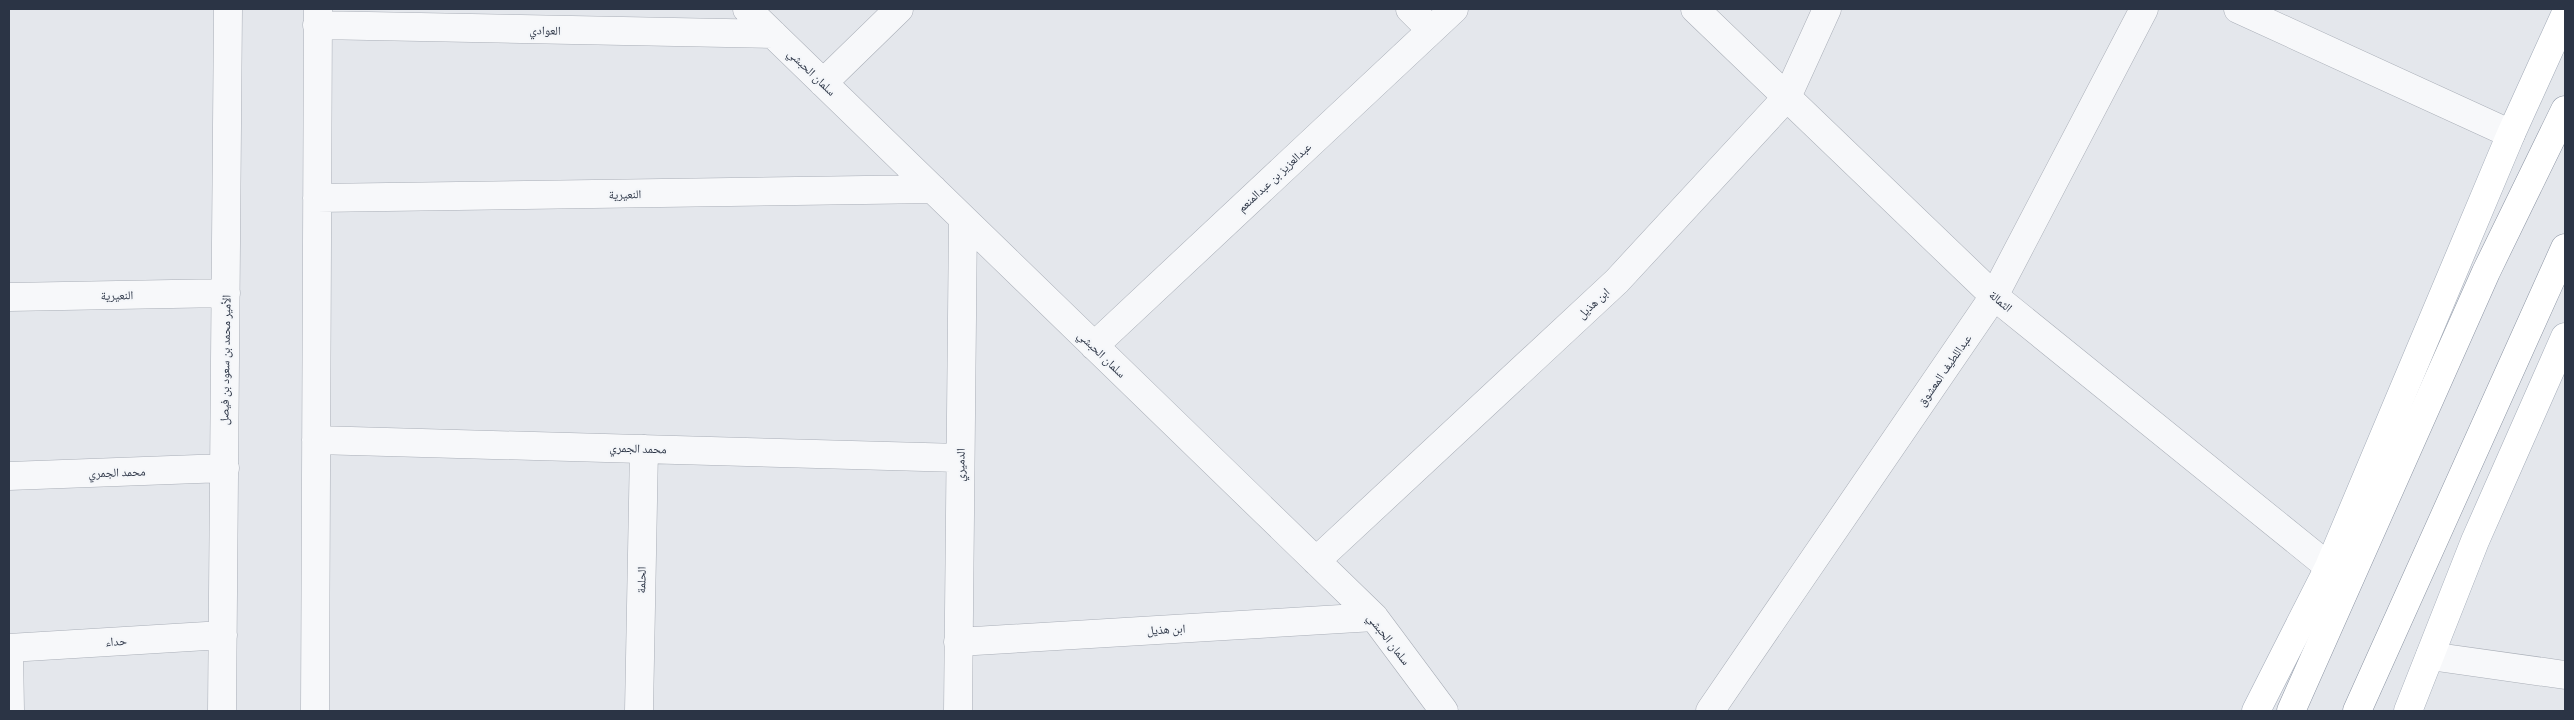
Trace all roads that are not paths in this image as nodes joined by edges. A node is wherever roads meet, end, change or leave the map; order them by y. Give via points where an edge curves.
1 (228, 9) edge
2 (747, 9) edge
3 (898, 9) edge
4 (1410, 9) edge
5 (1454, 9) edge
6 (1695, 9) edge
7 (1827, 9) edge
8 (2144, 9) edge
9 (2238, 9) edge
10 (2565, 15) edge
11 (318, 17) edge
12 (1431, 30) junction
13 (773, 34) junction
14 (823, 83) junction
15 (1787, 97) junction
16 (2565, 110) edge
17 (2511, 134) junction
18 (932, 189) junction
19 (317, 198) junction
20 (963, 219) junction
21 (2565, 248) edge
22 (226, 293) junction
23 (1994, 296) junction
24 (9, 297) edge
25 (2565, 337) edge
26 (1094, 346) junction
27 (316, 440) junction
28 (644, 449) junction
29 (960, 458) junction
30 (224, 468) junction
31 (9, 476) edge
32 (1316, 561) junction
33 (2329, 567) junction
34 (1374, 617) junction
35 (223, 635) junction
36 (958, 642) junction
37 (9, 648) edge
38 (9, 652) edge
39 (2430, 656) junction
40 (2565, 676) edge
41 (10, 711) edge
42 (222, 711) edge
43 (315, 711) edge
44 (639, 711) edge
45 (958, 711) edge
46 (1444, 711) edge
47 (1710, 711) edge
48 (2256, 711) edge
49 (2291, 711) edge
50 (2357, 711) edge
51 (2408, 711) edge

1 - 22 street, الأمير محمد بن سعود بن فيصل
2 - 13 street, سلمان الحبشي
3 - 14 street
4 - 12 street
5 - 12 street, عبدالعزيز بن عبدالمنعم
6 - 15 street, الثمالة
7 - 15 street, ابن هذيل
8 - 23 street, عبداللطيف المعشوق
9 - 17 street
10 - 17 main road
11 - 13 street, العوادي
11 - 19 street
12 - 26 street, عبدالعزيز بن عبدالمنعم
13 - 14 street, سلمان الحبشي
14 - 18 street, سلمان الحبشي
15 - 23 street, الثمالة
15 - 32 street, ابن هذيل via 1617,280
16 - 49 main road via 2486,272
17 - 33 main road
18 - 19 street, النعيرية
18 - 20 street, سلمان الحبشي
19 - 27 street
20 - 26 street, سلمان الحبشي
20 - 29 street, الدميري
21 - 50 main road
22 - 24 street, النعيرية
22 - 30 street, الأمير محمد بن سعود بن فيصل
23 - 33 street, الثمالة
23 - 47 street, عبداللطيف المعشوق
25 - 39 main road via 2475,541
26 - 32 street, سلمان الحبشي
27 - 28 street, محمد الجمري
27 - 43 street
28 - 29 street, محمد الجمري
28 - 44 street, الحلمة
29 - 36 street, الدميري
30 - 31 street, محمد الجمري
30 - 35 street, الأمير محمد بن سعود بن فيصل
32 - 34 street, سلمان الحبشي
33 - 48 main road
34 - 36 street, ابن هذيل
34 - 46 street, سلمان الحبشي
35 - 37 street, حداء
35 - 42 street, الأمير محمد بن سعود بن فيصل
36 - 45 street, الدميري
38 - 41 street
39 - 40 street
39 - 51 main road

